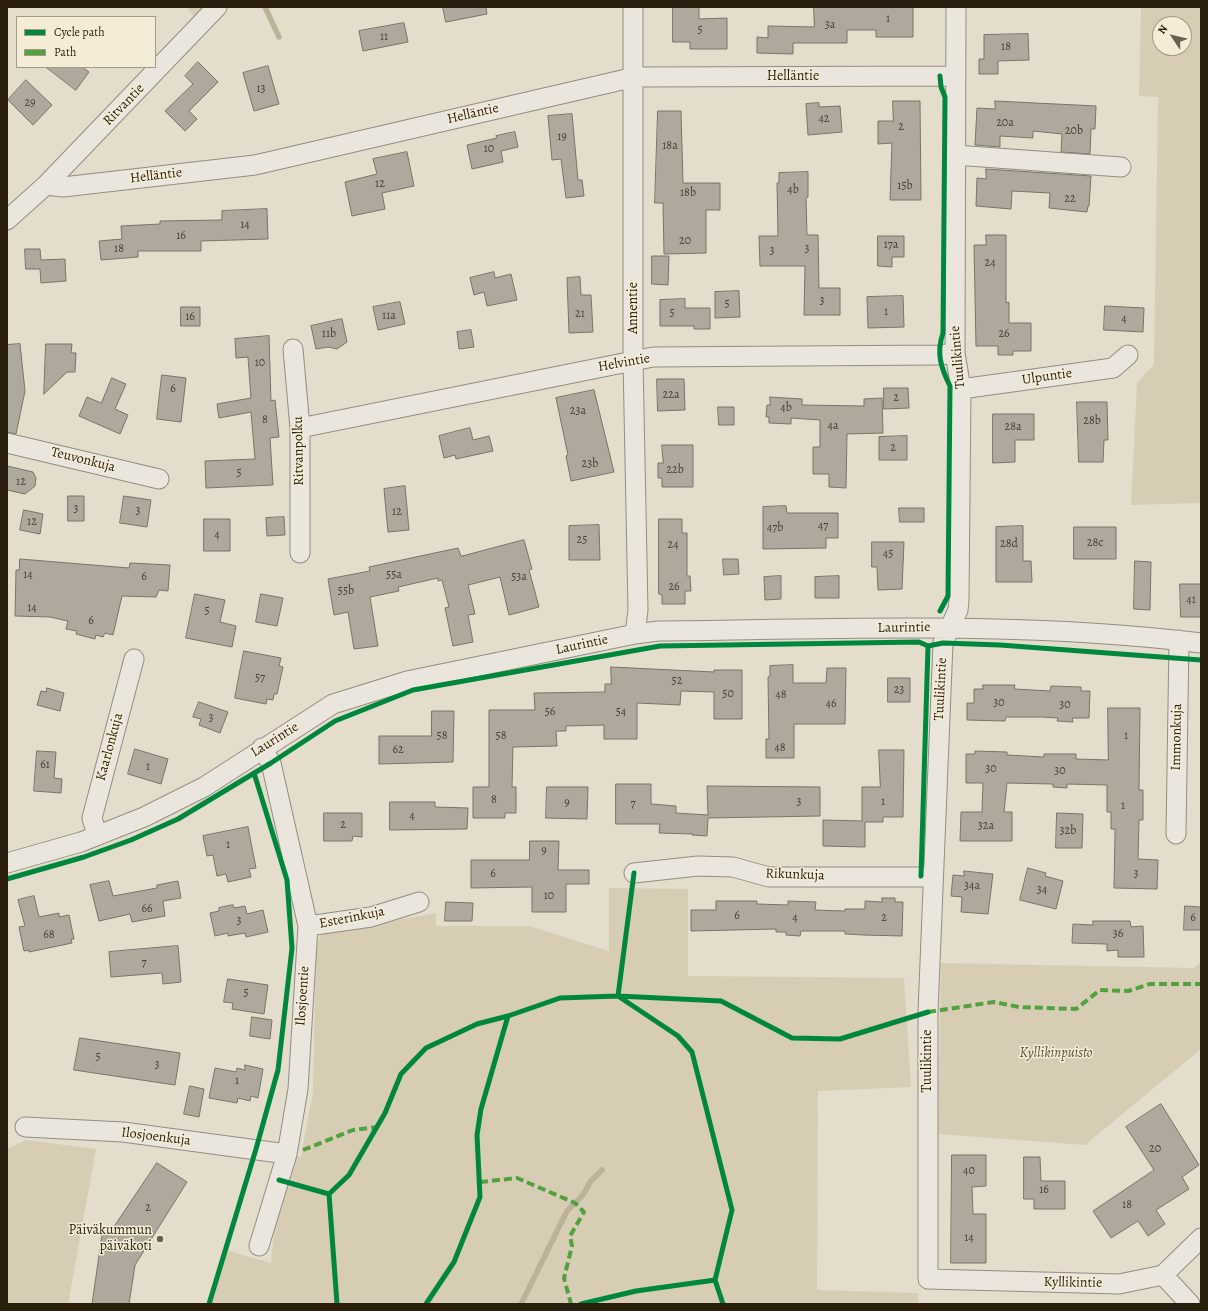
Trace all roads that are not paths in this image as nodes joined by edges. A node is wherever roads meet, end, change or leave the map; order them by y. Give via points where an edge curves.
1 (217, 7) edge
2 (633, 7) edge
3 (956, 7) edge
4 (956, 76) junction
5 (635, 77) junction
6 (955, 155) junction
7 (1121, 167) dead end
8 (46, 185) junction
9 (7, 220) edge
10 (293, 349) dead end
11 (955, 353) junction
12 (1128, 355) dead end
13 (634, 360) junction
14 (961, 388) junction
15 (300, 428) junction
16 (7, 443) edge
17 (159, 479) dead end
18 (300, 553) dead end
19 (950, 627) junction
20 (635, 634) junction
21 (1179, 640) junction
22 (1201, 643) edge
23 (134, 659) dead end
24 (262, 748) junction
25 (1176, 834) dead end
26 (97, 835) junction
27 (7, 863) edge
28 (634, 873) dead end
29 (933, 876) junction
30 (419, 902) dead end
31 (308, 926) junction
32 (25, 1127) dead end
33 (286, 1154) junction
34 (1201, 1238) edge
35 (259, 1246) dead end
36 (1164, 1275) junction
37 (928, 1279) joint
38 (1190, 1304) edge

1 - 8 street, Ritvantie
2 - 5 street, Annentie
3 - 4 street, Tuulikintie
4 - 5 street, Helläntie
4 - 6 street, Tuulikintie
5 - 8 street, Helläntie via 255,165 63,187
5 - 13 street, Annentie
6 - 7 street
6 - 11 street, Tuulikintie
8 - 9 street
10 - 15 street, Ritvanpolku
11 - 13 street, Helvintie via 653,357
11 - 14 street, Tuulikintie
12 - 14 street, Ulpuntie via 1113,368
13 - 15 street, Helvintie
13 - 20 street, Annentie via 638,610
14 - 19 street, Tuulikintie via 959,600 958,610
15 - 18 street, Ritvanpolku
16 - 17 street, Teuvonkuja
19 - 20 street, Laurintie via 658,631
19 - 21 street, Laurintie via 1074,631
19 - 29 street, Tuulikintie via 943,643
20 - 24 street, Laurintie via 407,681 333,704
21 - 22 street, Laurintie
21 - 25 street, Immonkuja
23 - 26 street, Kaarlonkuja via 92,818
24 - 26 street, Laurintie via 204,787 144,817
24 - 31 street, Ilosjoentie via 271,763
26 - 27 street, Laurintie
28 - 29 street, Rikunkuja via 698,866 733,867 769,877
29 - 37 street, Tuulikintie via 928,1012
30 - 31 street, Esterinkuja via 371,917
31 - 33 street, Ilosjoentie via 298,1089
32 - 33 street, Ilosjoenkuja via 123,1132
33 - 35 street, Ilosjoentie
34 - 36 street
36 - 37 street, Kyllikintie via 1119,1284
36 - 38 street

